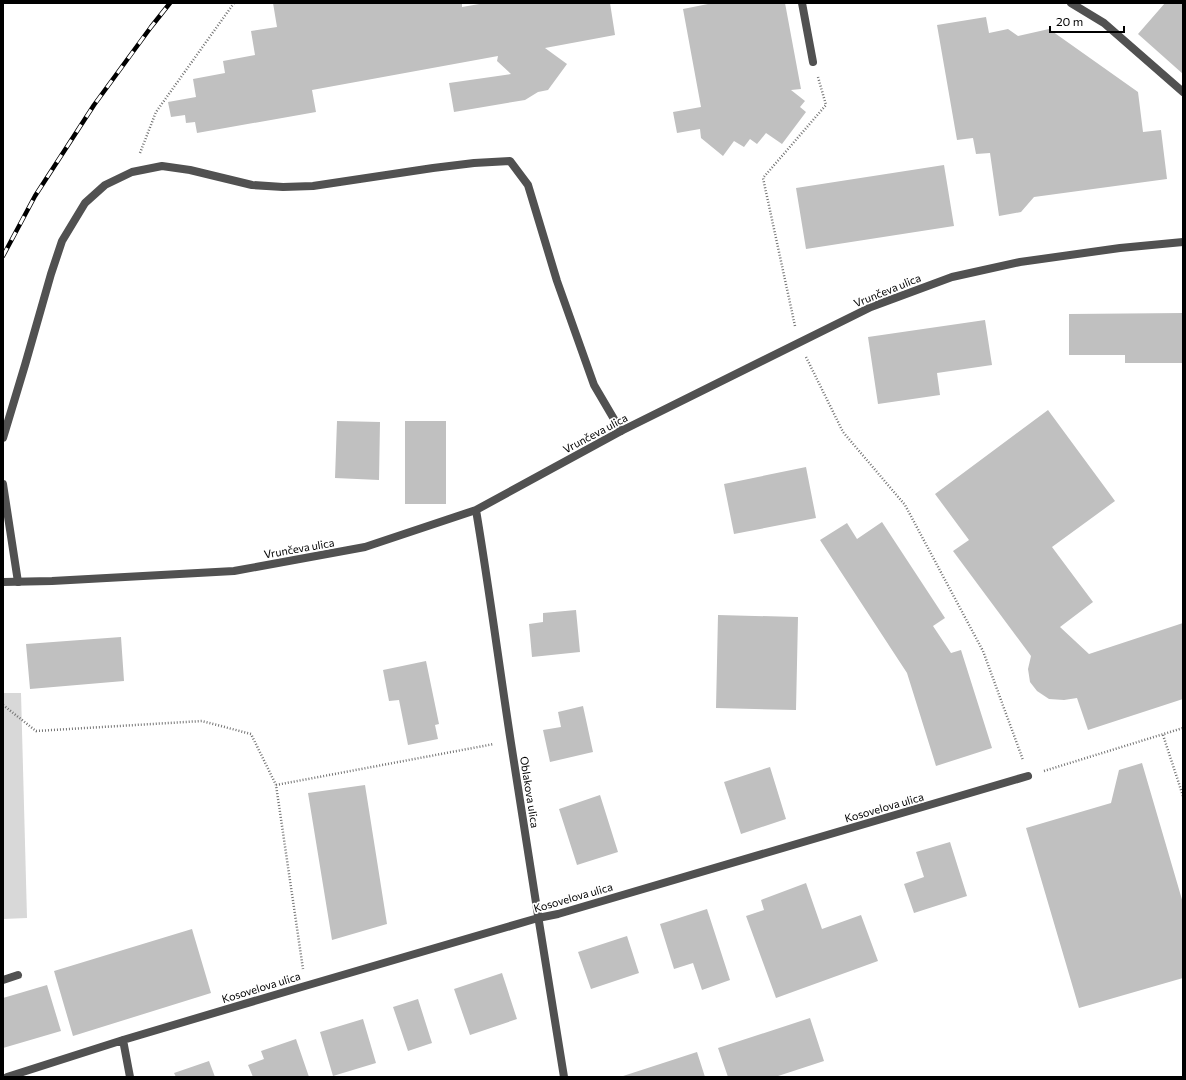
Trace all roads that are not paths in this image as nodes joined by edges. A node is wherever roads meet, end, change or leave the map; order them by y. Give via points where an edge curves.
1 (802, 3) edge
2 (1071, 3) edge
3 (813, 62) road end
4 (1183, 92) edge
5 (1183, 242) edge
6 (621, 431) junction
7 (3, 438) edge
8 (3, 484) edge
9 (476, 510) junction
10 (3, 582) edge
11 (18, 582) junction
12 (1028, 776) road end
13 (538, 918) junction
14 (18, 975) dead end
15 (3, 980) edge
16 (123, 1040) junction
17 (7, 1077) edge
18 (130, 1077) edge
19 (564, 1077) edge

1 - 3 street
2 - 4 street via 1104,23
5 - 6 street, Vrunčeva ulica via 1020,262 952,277 871,307
6 - 7 street via 594,385 528,185 510,161 433,168 313,186 283,187 252,185 162,166 132,172 105,186 85,203 62,241
6 - 9 street, Vrunčeva ulica
8 - 11 street
9 - 11 street, Vrunčeva ulica via 364,547 234,571
9 - 13 street, Oblakova ulica
10 - 11 street, Vrunčeva ulica
12 - 13 street, Kosovelova ulica
13 - 16 street, Kosovelova ulica
13 - 19 street, Oblakova ulica
14 - 15 street
16 - 17 street, Kosovelova ulica
16 - 18 street

